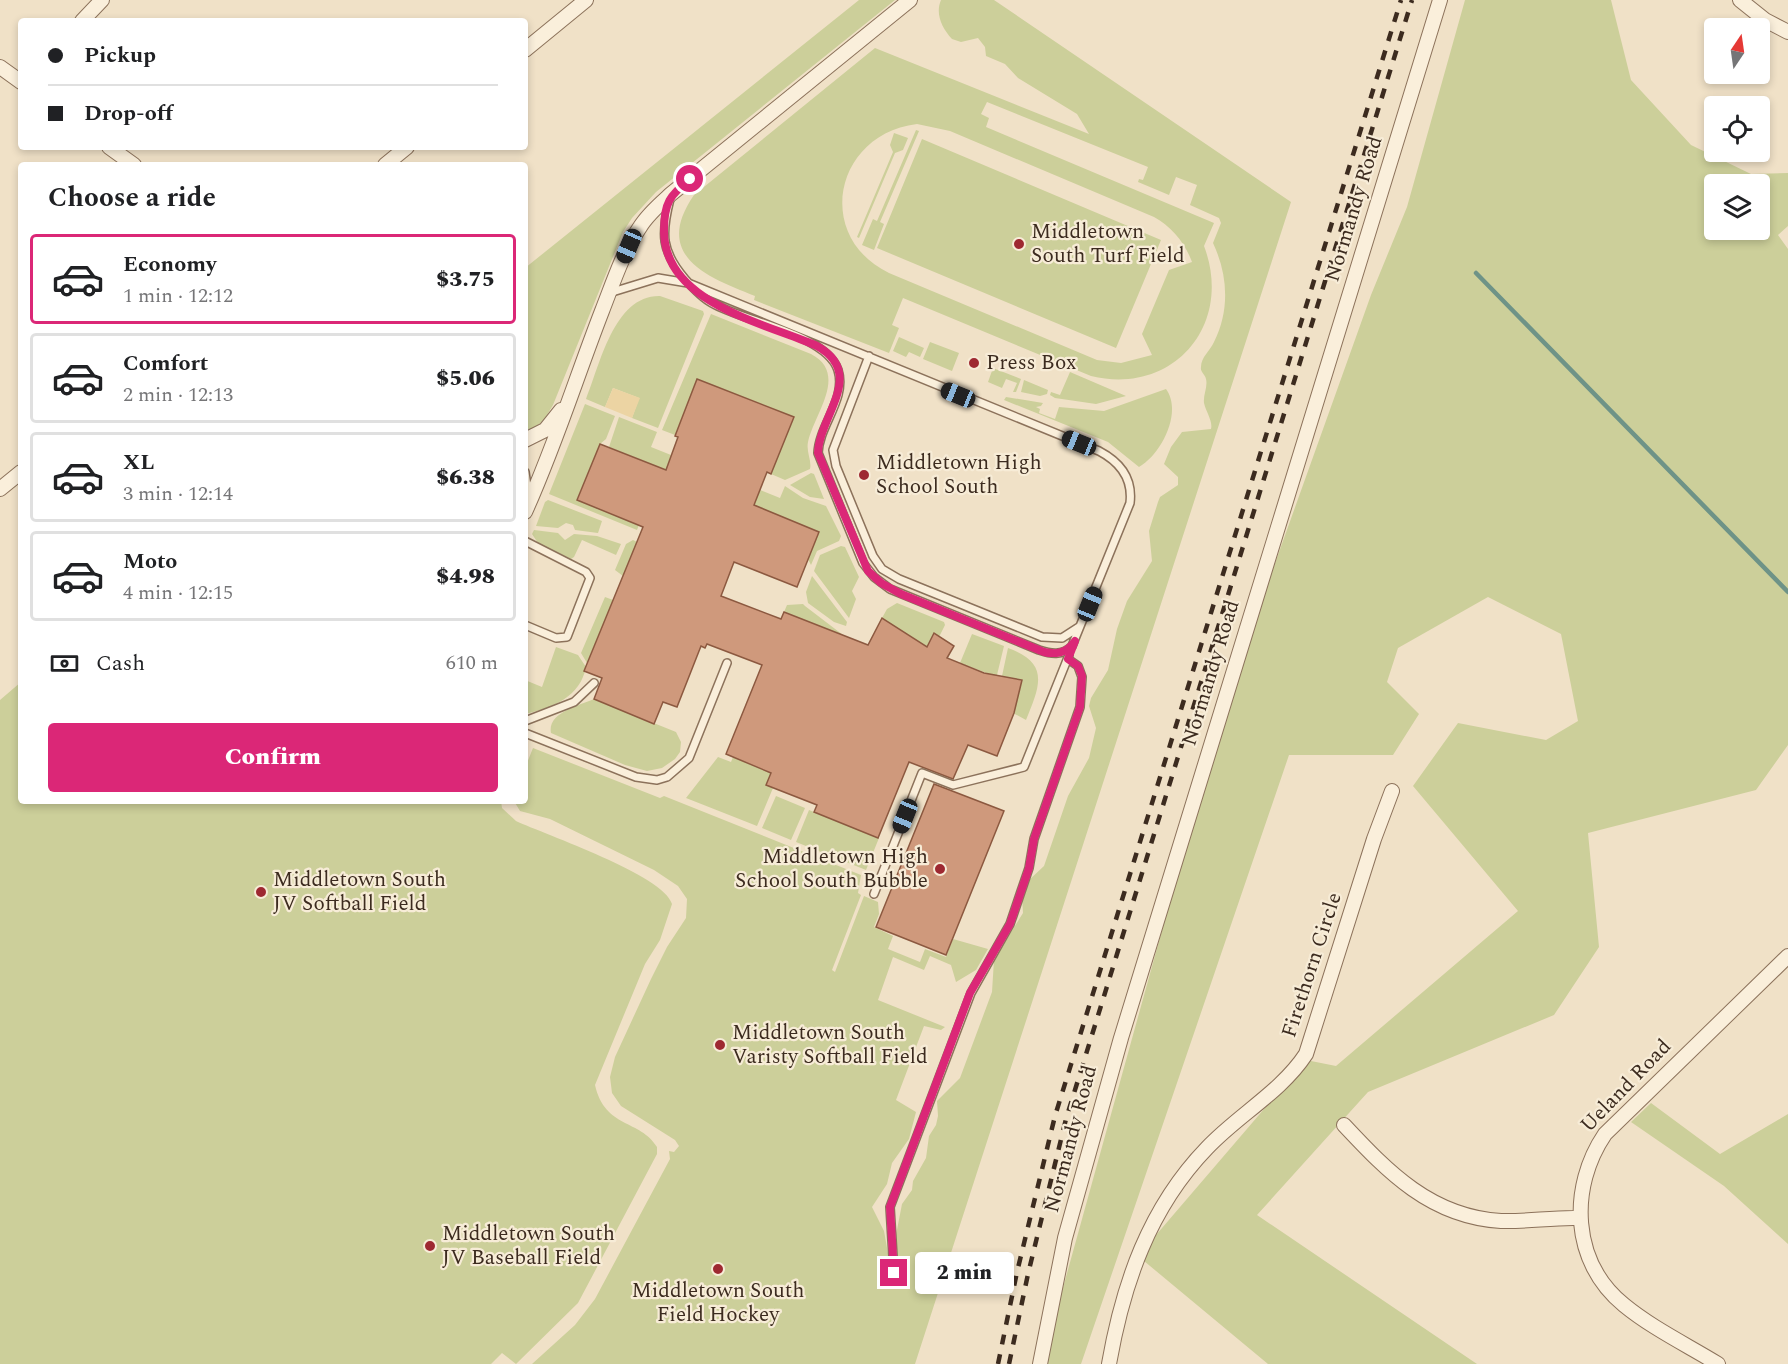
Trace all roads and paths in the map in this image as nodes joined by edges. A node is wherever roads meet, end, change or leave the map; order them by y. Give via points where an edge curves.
1 (102, 0) edge
2 (586, 0) edge
3 (910, 0) edge
4 (1440, 0) edge
5 (1740, 0) edge
6 (85, 18) edge
7 (1788, 32) edge
8 (528, 48) edge
9 (0, 67) edge
10 (18, 80) edge
11 (113, 150) edge
12 (403, 150) edge
13 (130, 162) edge
14 (389, 162) edge
15 (671, 194) junction
16 (688, 283) junction
17 (609, 293) junction
18 (869, 357) junction
19 (569, 395) junction
20 (528, 438) edge
21 (18, 474) edge
22 (0, 489) edge
23 (528, 503) edge
24 (528, 543) edge
25 (1083, 622) junction
26 (528, 626) edge
27 (1075, 641) junction
28 (1068, 659) junction
29 (727, 663) dead end
30 (594, 683) dead end
31 (528, 721) edge
32 (528, 734) edge
33 (1392, 792) dead end
34 (874, 894) dead end
35 (1788, 956) edge
36 (1344, 1125) dead end
37 (1579, 1218) junction
38 (894, 1273) dead end
39 (1040, 1364) edge
40 (1109, 1364) edge
41 (1718, 1364) edge

1 - 6 street
2 - 8 street
3 - 15 street
4 - 39 street, Normandy Road via 1111,1071 1065,1238
5 - 7 street
9 - 10 street
11 - 13 street
12 - 14 street
15 - 16 lane via 664,225 665,244 671,261
15 - 17 street via 639,227
16 - 17 lane via 658,278
16 - 18 lane
16 - 27 lane via 710,303 817,346 833,360 840,377 839,388 818,453 863,563 874,577 901,594 1044,652 1065,652
17 - 19 street
18 - 25 lane via 1099,451 1120,465 1130,485 1130,503
18 - 25 lane via 833,450 836,466 879,565 899,579 1042,637 1068,636
19 - 20 street via 545,429
19 - 23 street via 556,441
21 - 22 street
24 - 26 lane via 586,572 590,578 567,637 556,638
25 - 27 lane
27 - 28 lane
28 - 34 lane via 1024,767 953,785 922,773
28 - 38 lane via 1078,666 1082,676 1080,707 1034,839 1029,868 1010,924 970,993 890,1207
29 - 32 lane via 689,758 667,777 636,777
30 - 31 lane via 574,702
33 - 40 street, Firethorn Circle via 1306,1054 1289,1075 1207,1148 1161,1208 1131,1273 1117,1317
35 - 37 street, Ueland Road via 1605,1134 1594,1150 1583,1180
36 - 37 street via 1395,1179 1443,1208 1498,1220
37 - 41 street, Ueland Road via 1588,1256 1615,1296

